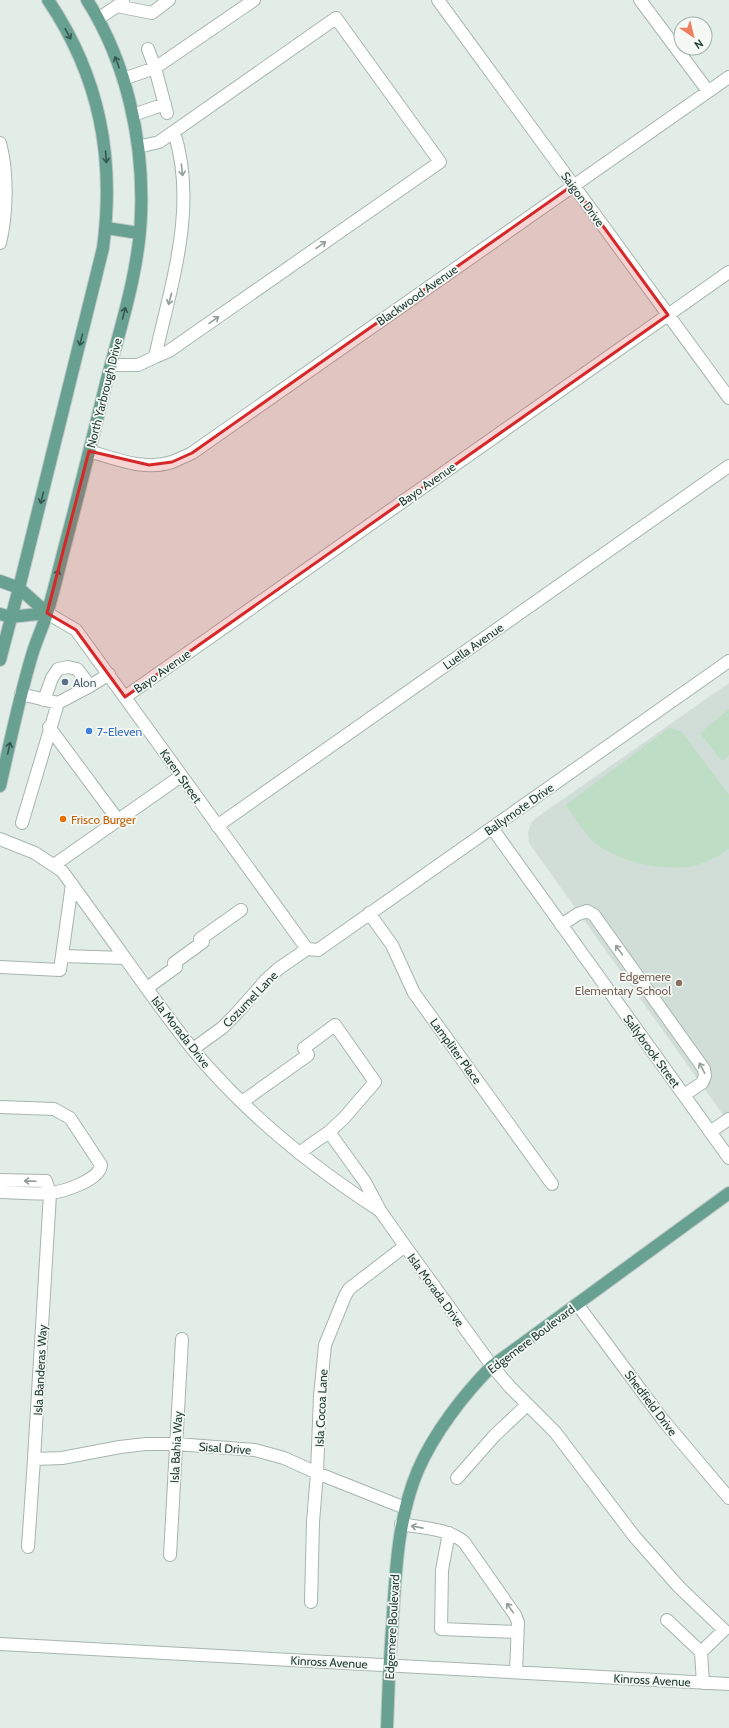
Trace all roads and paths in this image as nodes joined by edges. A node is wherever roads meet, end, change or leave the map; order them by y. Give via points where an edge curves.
1 (48, 0) edge
2 (87, 0) edge
3 (169, 0) edge
4 (254, 0) edge
5 (438, 0) edge
6 (640, 0) edge
7 (122, 3) edge
8 (98, 19) junction
9 (148, 49) dead end
10 (155, 68) junction
11 (729, 77) edge
12 (123, 79) junction
13 (708, 91) junction
14 (133, 115) junction
15 (174, 132) junction
16 (0, 143) edge
17 (138, 147) junction
18 (574, 185) junction
19 (106, 228) junction
20 (139, 233) junction
21 (0, 243) edge
22 (729, 272) edge
23 (668, 315) junction
24 (155, 357) junction
25 (111, 365) junction
26 (729, 398) edge
27 (89, 451) junction
28 (729, 466) edge
29 (0, 581) edge
30 (20, 588) junction
31 (47, 613) junction
32 (6, 615) edge
33 (0, 659) edge
34 (729, 661) edge
35 (109, 674) junction
36 (90, 686) junction
37 (21, 694) junction
38 (125, 696) junction
39 (44, 700) junction
40 (58, 703) junction
41 (49, 727) junction
42 (181, 776) junction
43 (0, 786) edge
44 (118, 820) junction
45 (22, 823) dead end
46 (217, 826) junction
47 (492, 828) junction
48 (0, 839) edge
49 (54, 864) junction
50 (72, 884) junction
51 (241, 910) dead end
52 (369, 914) junction
53 (561, 925) junction
54 (307, 949) junction
55 (62, 956) junction
56 (125, 958) junction
57 (0, 967) edge
58 (147, 988) junction
59 (193, 1049) junction
60 (684, 1095) junction
61 (242, 1102) junction
62 (0, 1107) edge
63 (729, 1119) edge
64 (329, 1132) junction
65 (710, 1132) junction
66 (299, 1153) junction
67 (729, 1158) edge
68 (0, 1180) edge
69 (552, 1184) dead end
70 (0, 1192) edge
71 (729, 1193) edge
72 (50, 1194) junction
73 (381, 1212) junction
74 (404, 1246) junction
75 (578, 1304) junction
76 (182, 1339) dead end
77 (492, 1366) junction
78 (527, 1405) junction
79 (176, 1444) junction
80 (34, 1459) junction
81 (317, 1473) junction
82 (457, 1478) dead end
83 (729, 1498) edge
84 (405, 1508) junction
85 (401, 1524) junction
86 (448, 1533) junction
87 (28, 1547) dead end
88 (170, 1555) dead end
89 (311, 1602) dead end
90 (668, 1620) dead end
91 (517, 1632) junction
92 (0, 1644) edge
93 (701, 1652) junction
94 (389, 1666) junction
95 (516, 1672) junction
96 (703, 1683) junction
97 (729, 1684) edge
98 (387, 1728) edge

1 -> 19 main road via 76,50 98,110 104,138 108,185
2 - 8 main road, North Yarbrough Drive
3 - 7 street via 152,13
4 - 10 street
5 - 18 street, Saigon Drive
6 - 13 street
7 - 8 street
12 -> 8 main road, North Yarbrough Drive
9 - 10 street
10 - 12 street
10 - 14 street via 166,108
11 - 13 street, Blackwood Avenue
12 - 14 main road, North Yarbrough Drive
13 - 18 street, Blackwood Avenue
14 - 17 main road, North Yarbrough Drive
15 - 17 street via 159,142
15 -> 24 street via 180,149 184,202 171,293
24 -> 15 street via 169,351 440,162 336,18
16 - 21 street via 5,206
17 - 20 main road, North Yarbrough Drive via 141,182
18 - 23 street, Saigon Drive
18 - 27 street, Blackwood Avenue via 192,453 172,462 149,465 126,462
19 - 20 main road
19 -> 30 main road via 104,248
25 -> 20 main road, North Yarbrough Drive via 134,270
22 - 23 street, Bayo Avenue
23 - 26 street, Saigon Drive
23 - 38 street, Bayo Avenue
24 - 25 street via 138,365
25 - 27 main road, North Yarbrough Drive
31 -> 27 main road, North Yarbrough Drive
28 - 46 street, Luella Avenue
29 - 30 main road
30 - 31 main road
30 - 32 main road
31 - 32 main road
31 - 35 street, Karen Street via 76,630
31 - 37 main road, North Yarbrough Drive
32 - 33 main road
34 - 47 street, Ballymote Drive
35 - 36 street
35 - 38 street, Karen Street
36 - 39 street via 77,669 68,667 58,670 52,678
36 - 40 street
37 - 39 street
43 -> 37 main road, North Yarbrough Drive
38 - 42 street, Karen Street
39 - 40 street
40 - 41 street
41 - 44 street
41 - 45 street
42 - 44 street
42 - 46 street, Karen Street
44 - 49 street
46 - 54 street, Karen Street
47 - 52 street, Ballymote Drive
47 - 53 street, Sallybrook Street
48 - 49 street, Isla Morada Drive
49 - 50 street, Isla Morada Drive
50 - 55 street
50 - 56 street, Isla Morada Drive
51 - 58 street via 200,939 203,942 174,963 176,967
52 - 54 street, Ballymote Drive via 318,950
52 - 69 street, Lampliter Place via 392,945 414,993
53 - 60 street, Sallybrook Street
60 -> 53 street via 702,1083 704,1069 594,915 587,911
54 - 59 street, Cozumel Lane via 278,969 222,1028
55 - 56 street
55 - 57 street via 60,970
56 - 58 street, Isla Morada Drive
58 - 59 street, Isla Morada Drive
59 - 61 street, Isla Morada Drive
60 - 65 street, Sallybrook Street
61 - 64 street via 308,1055 304,1048 335,1025 375,1082
61 - 66 street, Isla Morada Drive
62 - 72 street via 59,1111 70,1118 98,1160 100,1169 94,1177
63 - 65 street
64 - 66 street
64 - 73 street, Isla Morada Drive via 365,1182
65 - 67 street, Sallybrook Street
66 - 73 street, Isla Morada Drive
72 -> 68 street via 46,1181
70 - 72 street
71 - 75 main road, Edgemere Boulevard
72 - 80 street, Isla Banderas Way
73 - 74 street, Isla Morada Drive
74 - 77 street, Isla Morada Drive
74 - 81 street, Isla Cocoa Lane via 349,1289 325,1345
75 - 77 main road, Edgemere Boulevard
75 - 83 street, Shedfield Drive via 663,1420
76 - 79 street, Isla Bahia Way
77 - 78 street, Isla Morada Drive
77 - 84 main road, Edgemere Boulevard via 448,1418 418,1469
78 - 82 street via 495,1435
78 - 93 street, Isla Morada Drive via 555,1432 634,1536 669,1576 724,1630
79 - 80 street, Sisal Drive via 132,1445 62,1458
79 - 81 street, Sisal Drive via 255,1450 284,1458
79 - 88 street, Isla Bahia Way
80 - 87 street, Isla Banderas Way
81 - 84 street, Sisal Drive
81 - 89 street, Isla Cocoa Lane
84 - 85 main road, Edgemere Boulevard
86 -> 85 street
85 - 94 main road, Edgemere Boulevard
91 -> 86 street via 518,1622 515,1615 464,1542
86 - 91 street via 442,1570 441,1629
90 - 93 street
91 - 95 street
92 - 94 street, Kinross Avenue
93 - 96 street
94 - 95 street, Kinross Avenue
94 - 98 main road, Edgemere Boulevard
95 - 96 street, Kinross Avenue
96 - 97 street, Kinross Avenue

